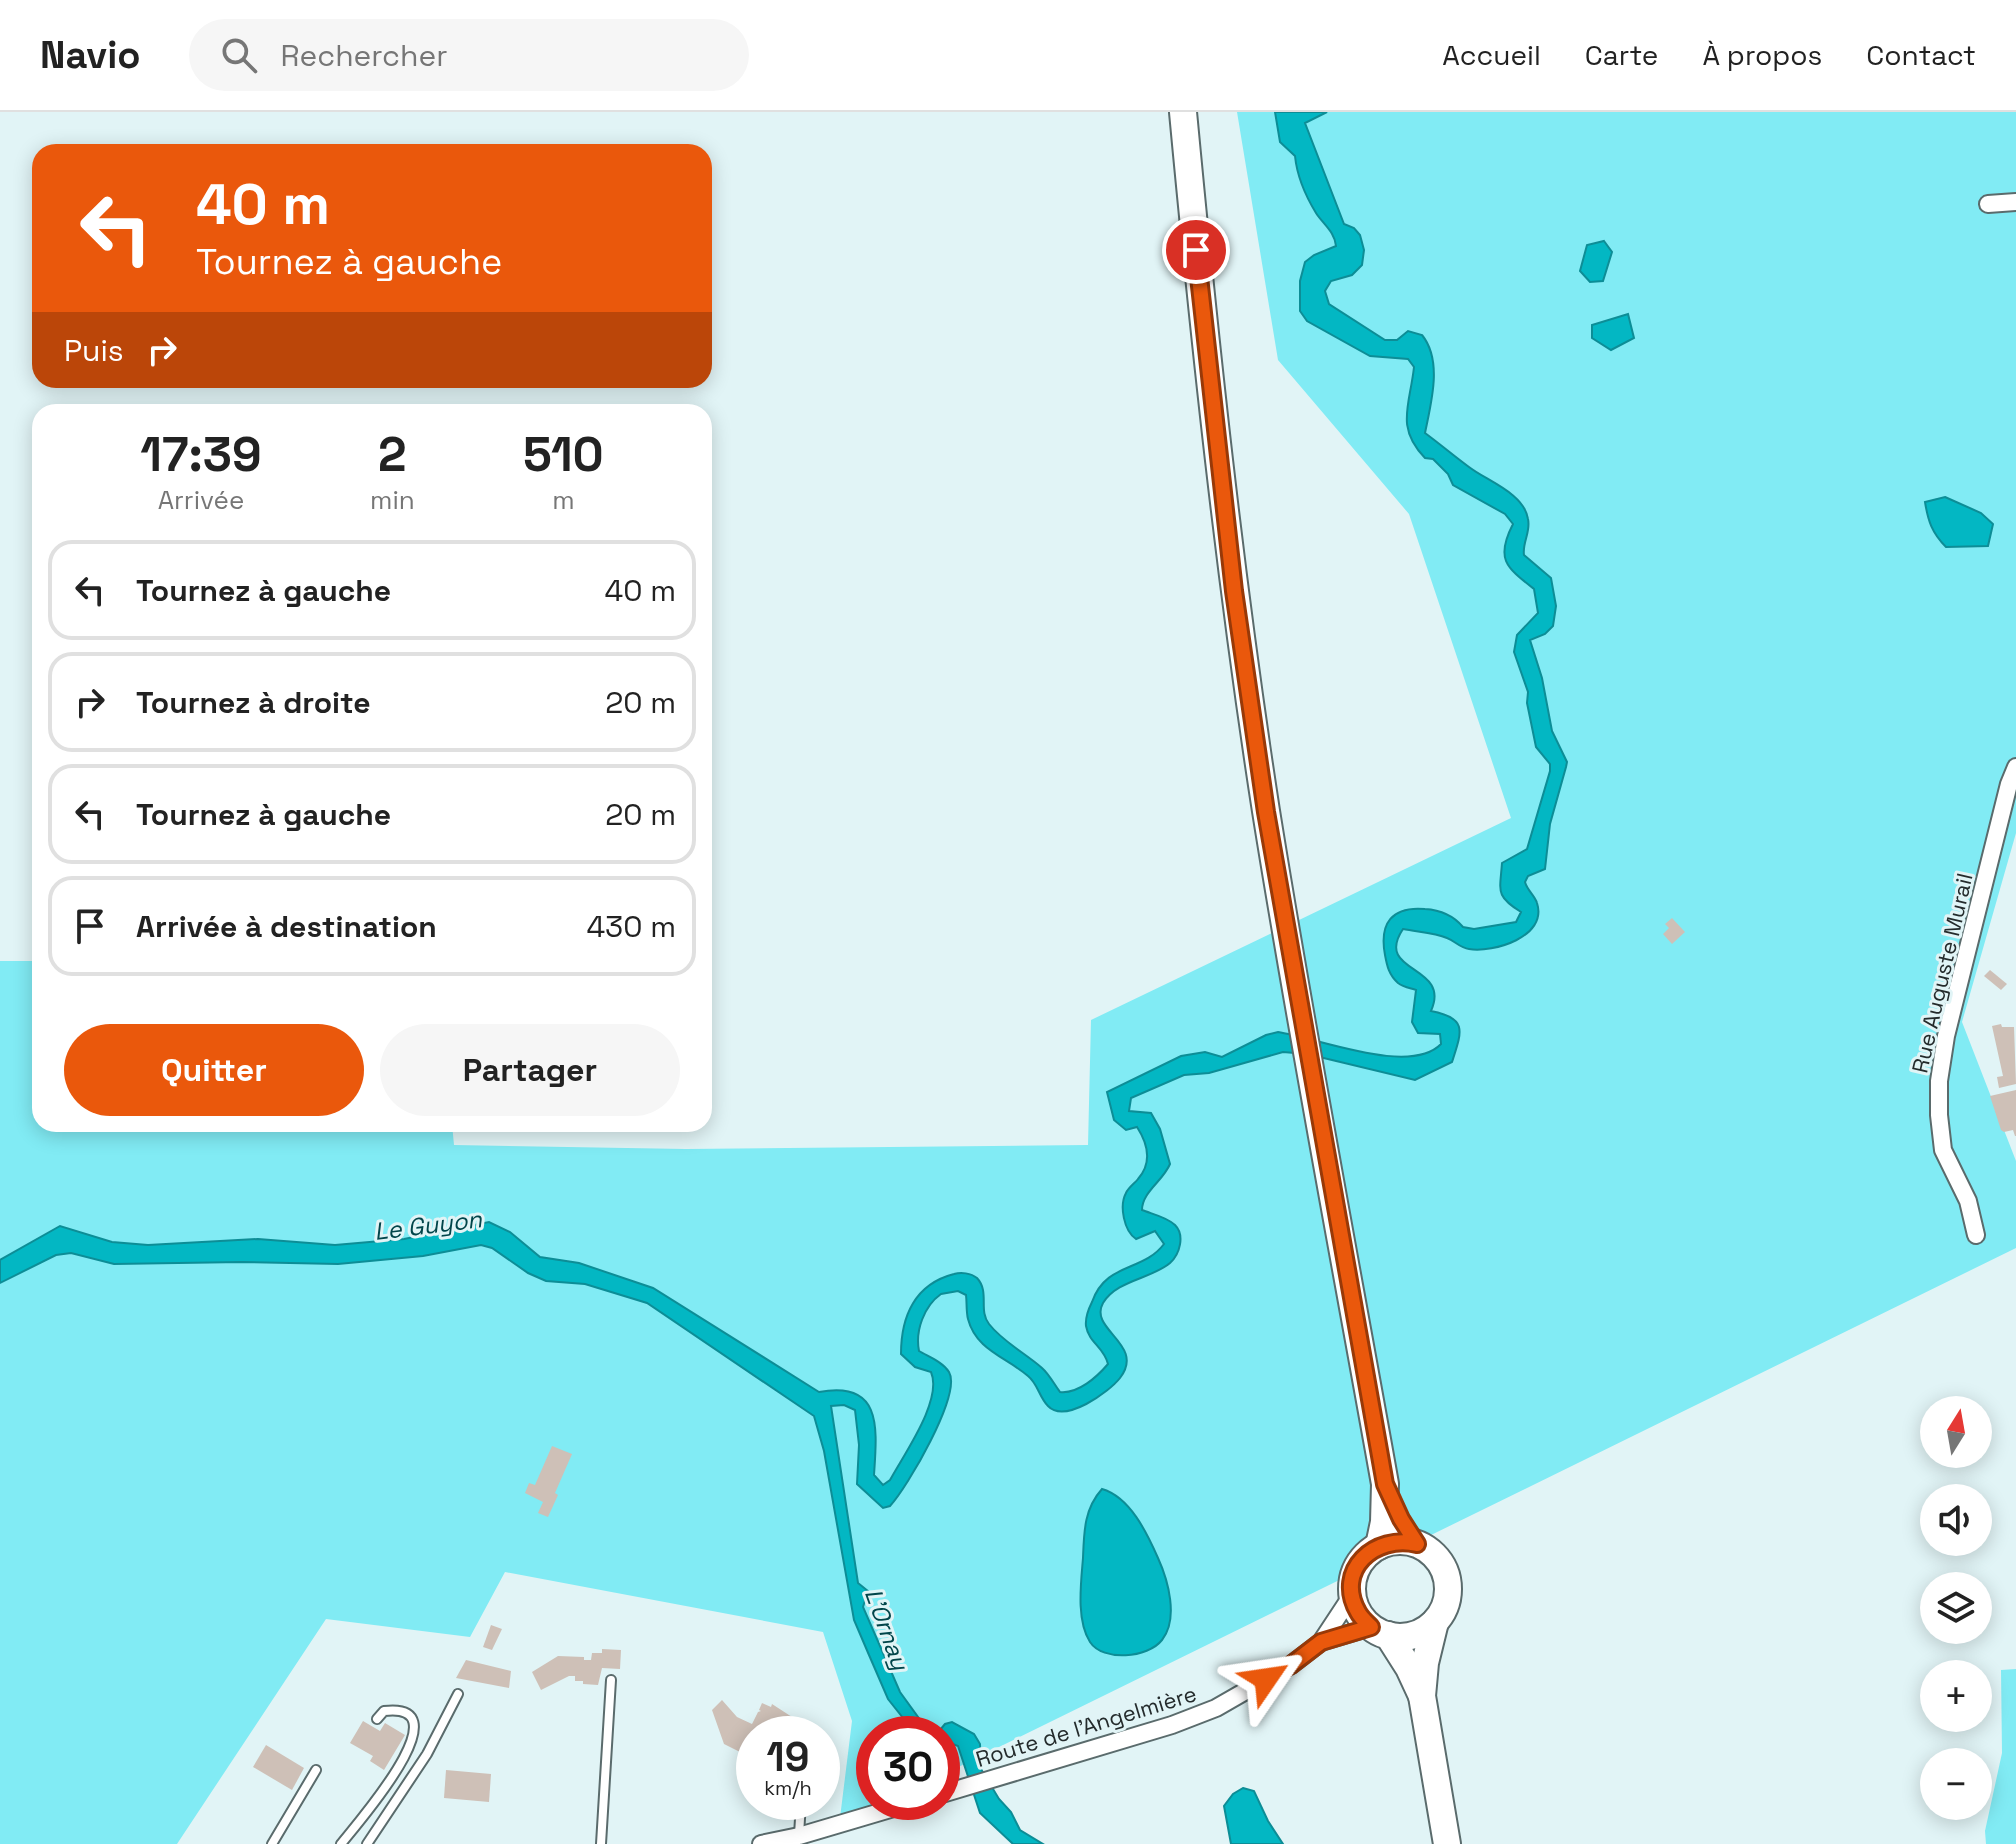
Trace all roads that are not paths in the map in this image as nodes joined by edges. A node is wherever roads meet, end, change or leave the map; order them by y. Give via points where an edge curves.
1 (1183, 112) edge
2 (2016, 202) edge
3 (1988, 204) dead end
4 (2016, 767) edge
5 (1976, 1235) dead end
6 (1385, 1484) junction
7 (1417, 1544) junction
8 (1379, 1546) junction
9 (1352, 1595) junction
10 (1435, 1622) junction
11 (1379, 1631) junction
12 (1321, 1642) junction
13 (611, 1680) dead end
14 (458, 1694) dead end
15 (1422, 1696) junction
16 (377, 1719) dead end
17 (316, 1770) dead end
18 (960, 1788) edge
19 (856, 1819) edge
20 (800, 1820) edge
21 (799, 1836) junction
22 (272, 1844) edge
23 (341, 1844) edge
24 (367, 1844) edge
25 (601, 1844) edge
26 (761, 1844) edge
27 (1447, 1844) edge

1 - 6 main road via 1213,421 1266,812
2 - 3 street
4 - 5 street, Rue Auguste Murail via 1953,1006 1939,1081 1943,1150 1968,1201
6 - 7 main road
6 - 8 main road
7 - 8 main road
7 - 10 main road via 1434,1556 1447,1582 1443,1610
8 - 9 main road via 1357,1566
9 - 11 main road via 1358,1613
9 - 12 street, Route de l'Angelmière
10 - 11 main road via 1413,1635
10 - 15 main road
11 - 12 street, Route de l'Angelmière
11 - 15 main road via 1409,1668
12 - 18 street, Route de l'Angelmière via 1216,1708
13 - 25 lane
14 - 24 lane via 427,1754
15 - 27 main road
16 - 23 lane via 384,1711 408,1714 415,1728 408,1754
17 - 22 lane
19 - 21 street
20 - 21 lane
21 - 26 street

